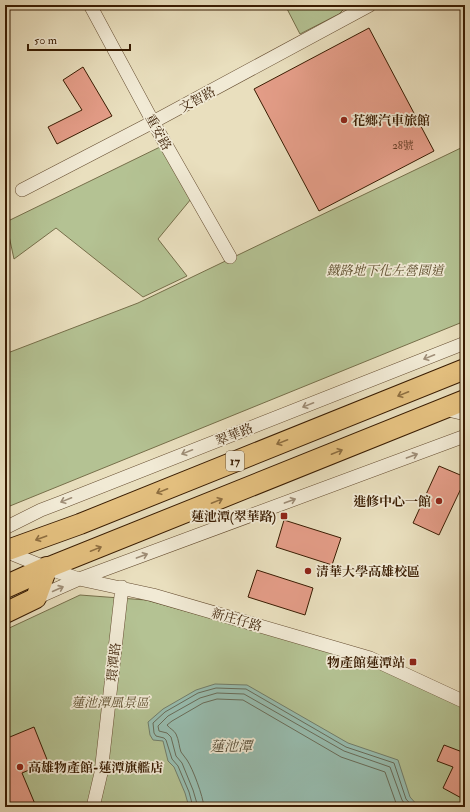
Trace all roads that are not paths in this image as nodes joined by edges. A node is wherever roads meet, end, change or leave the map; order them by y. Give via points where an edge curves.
1 (90, 5) edge
2 (369, 5) edge
3 (153, 122) junction
4 (22, 190) dead end
5 (230, 257) dead end
6 (465, 343) edge
7 (465, 369) edge
8 (465, 400) edge
9 (444, 409) junction
10 (465, 414) edge
11 (463, 435) edge
12 (5, 528) edge
13 (5, 551) edge
14 (47, 568) junction
15 (79, 579) junction
16 (5, 587) edge
17 (122, 587) junction
18 (36, 598) junction
19 (5, 613) edge
20 (465, 702) edge
21 (93, 807) edge

1 - 3 street, 重安路
2 - 3 street, 文智路
3 - 4 street, 文智路
3 - 5 street, 重安路
6 -> 12 street, 翠華路 via 41,510
7 -> 13 main road, 翠華路 / 17 via 80,524
8 - 9 main road, 17
9 - 10 street
14 -> 9 main road, 17
15 -> 11 street
13 - 14 street, 新庄仔路
14 - 15 street, 新庄仔路
14 - 16 highway
14 - 18 main road
15 - 17 street, 新庄仔路
18 -> 15 street
17 - 20 street, 新庄仔路 via 370,658
17 - 21 street, 環潭路 via 101,773
18 - 19 main road

